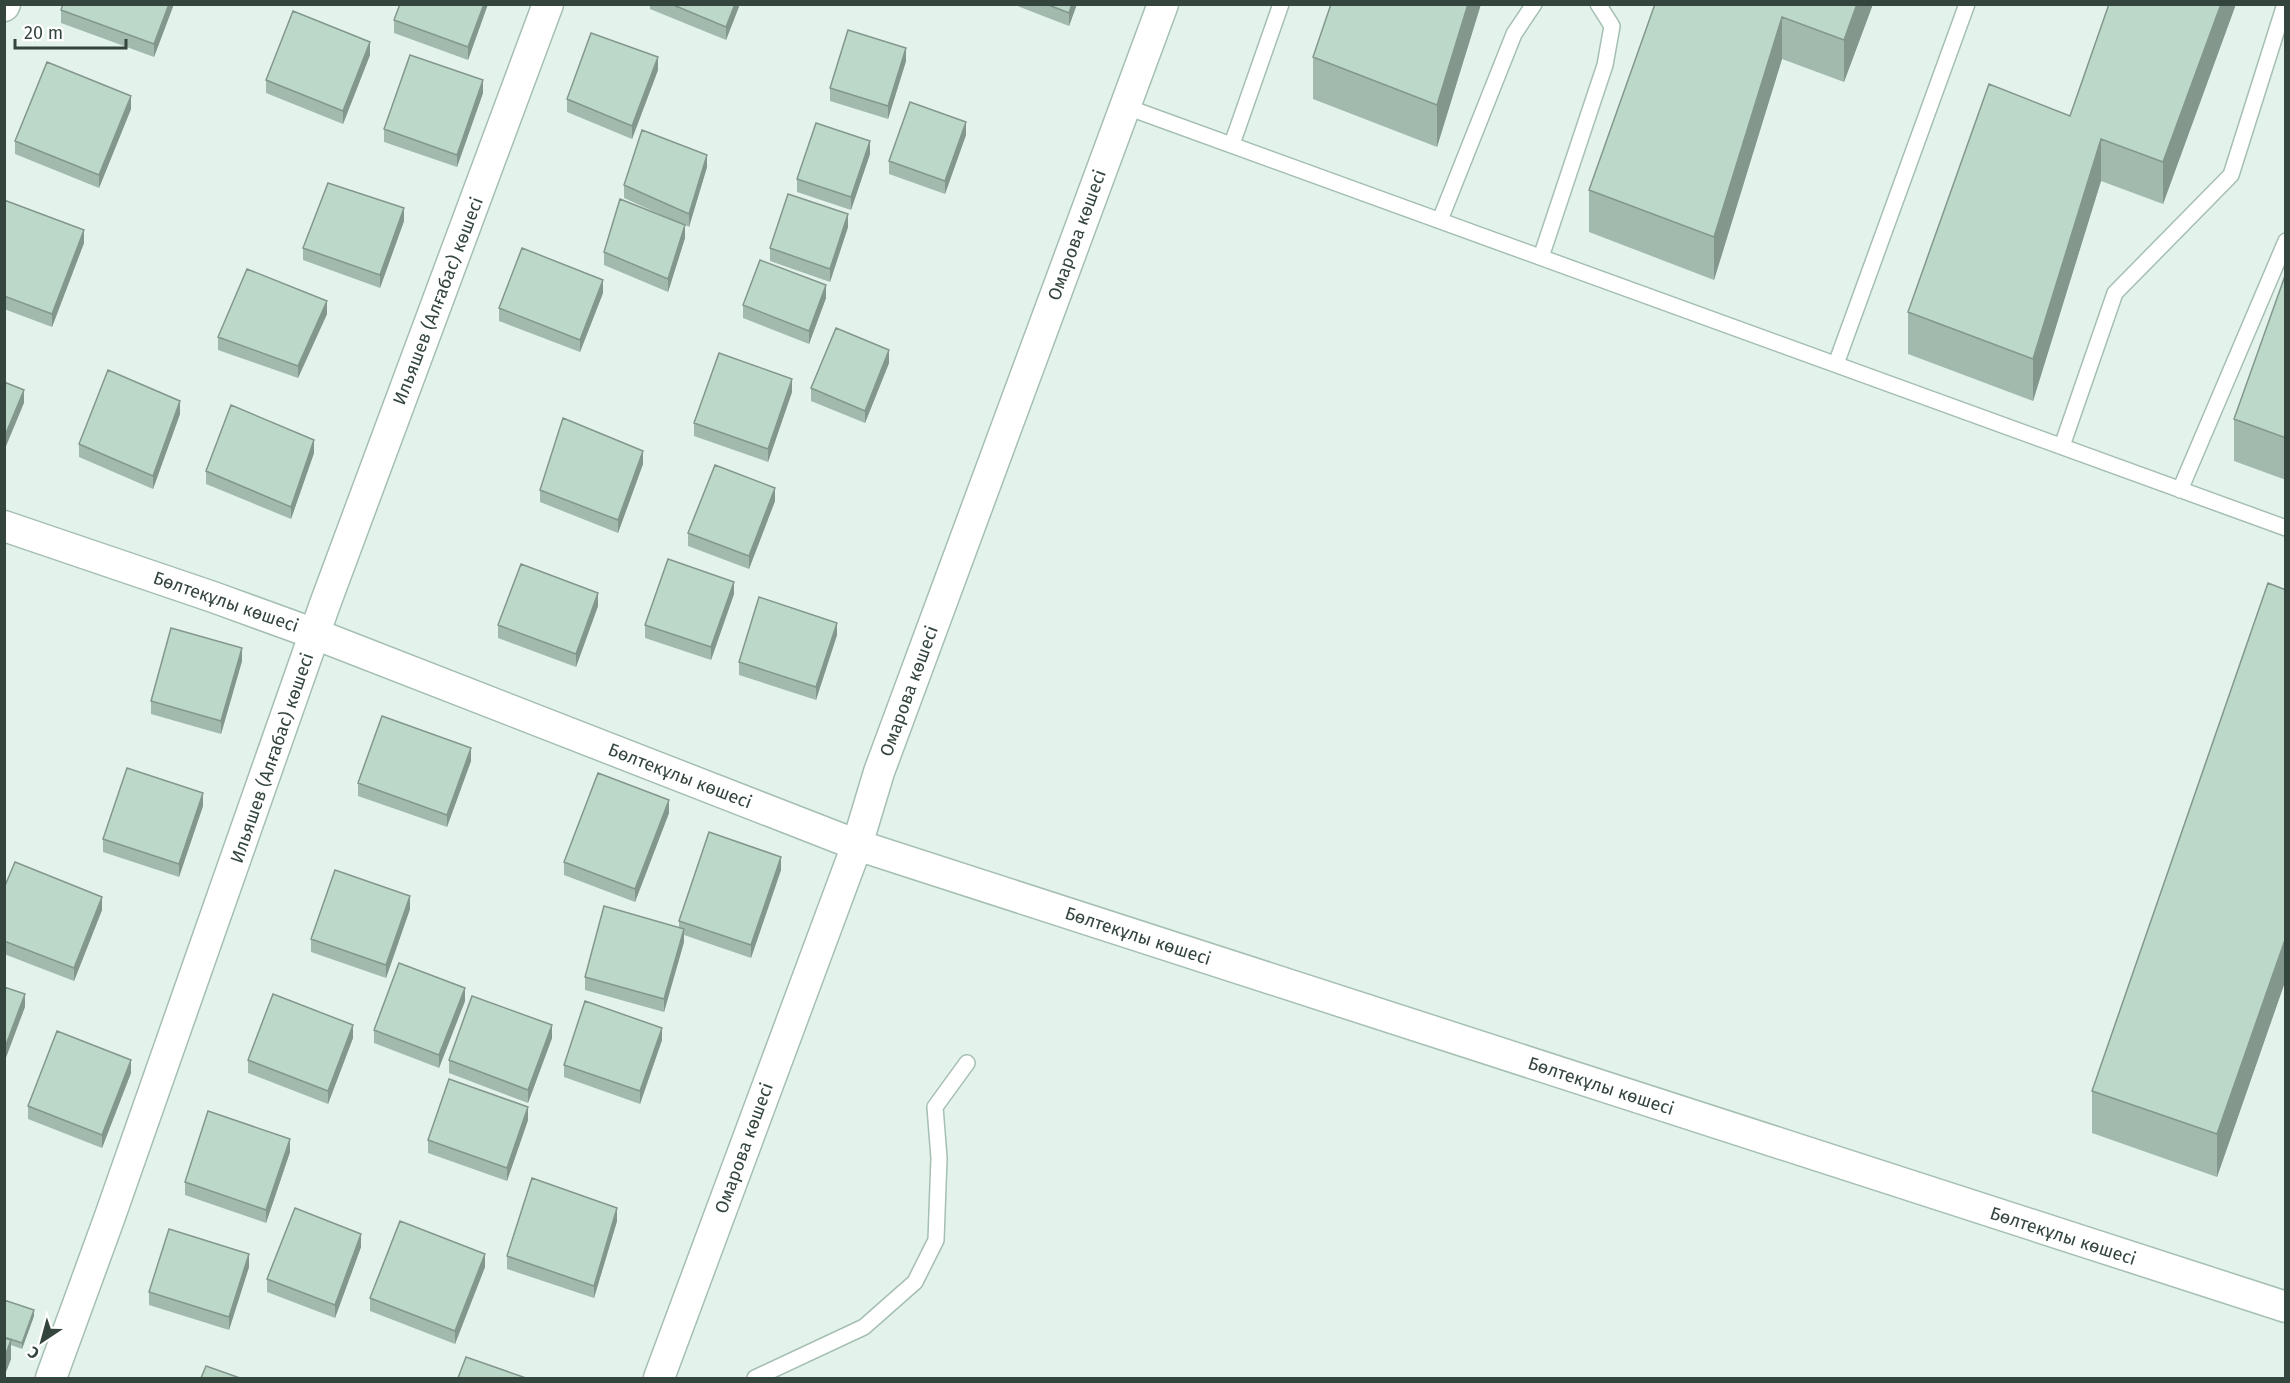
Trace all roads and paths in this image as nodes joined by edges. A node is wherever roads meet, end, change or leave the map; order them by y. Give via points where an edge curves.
1 (548, 4) edge
2 (1163, 4) edge
3 (1281, 4) edge
4 (1534, 4) edge
5 (1598, 4) edge
6 (1967, 4) edge
7 (2285, 4) edge
8 (1124, 106) junction
9 (1232, 144) junction
10 (1440, 220) junction
11 (2286, 241) edge
12 (1541, 257) junction
13 (1836, 364) junction
14 (2062, 446) junction
15 (2181, 490) junction
16 (4, 526) edge
17 (2286, 528) edge
18 (315, 634) junction
19 (857, 845) junction
20 (967, 1063) dead end
21 (2286, 1307) edge
22 (51, 1378) edge
23 (658, 1378) edge
24 (755, 1378) edge

1 - 18 street, Ильяшев (Алғабас) көшесі
2 - 8 street, Омарова көшесі
3 - 9 lane
4 - 10 lane via 1514,34
5 - 12 lane via 1612,26 1605,65
6 - 13 lane
7 - 14 lane via 2231,174 2115,293
8 - 9 lane
8 - 19 street, Омарова көшесі via 879,772
9 - 10 lane
10 - 12 lane
11 - 15 lane
12 - 13 lane
13 - 14 lane
14 - 15 lane
15 - 17 lane
16 - 18 street, Бөлтекұлы көшесі
18 - 19 street, Бөлтекұлы көшесі
18 - 22 street, Ильяшев (Алғабас) көшесі
19 - 21 street, Бөлтекұлы көшесі
19 - 23 street, Омарова көшесі
20 - 24 lane via 935,1107 939,1158 936,1240 915,1282 864,1327

